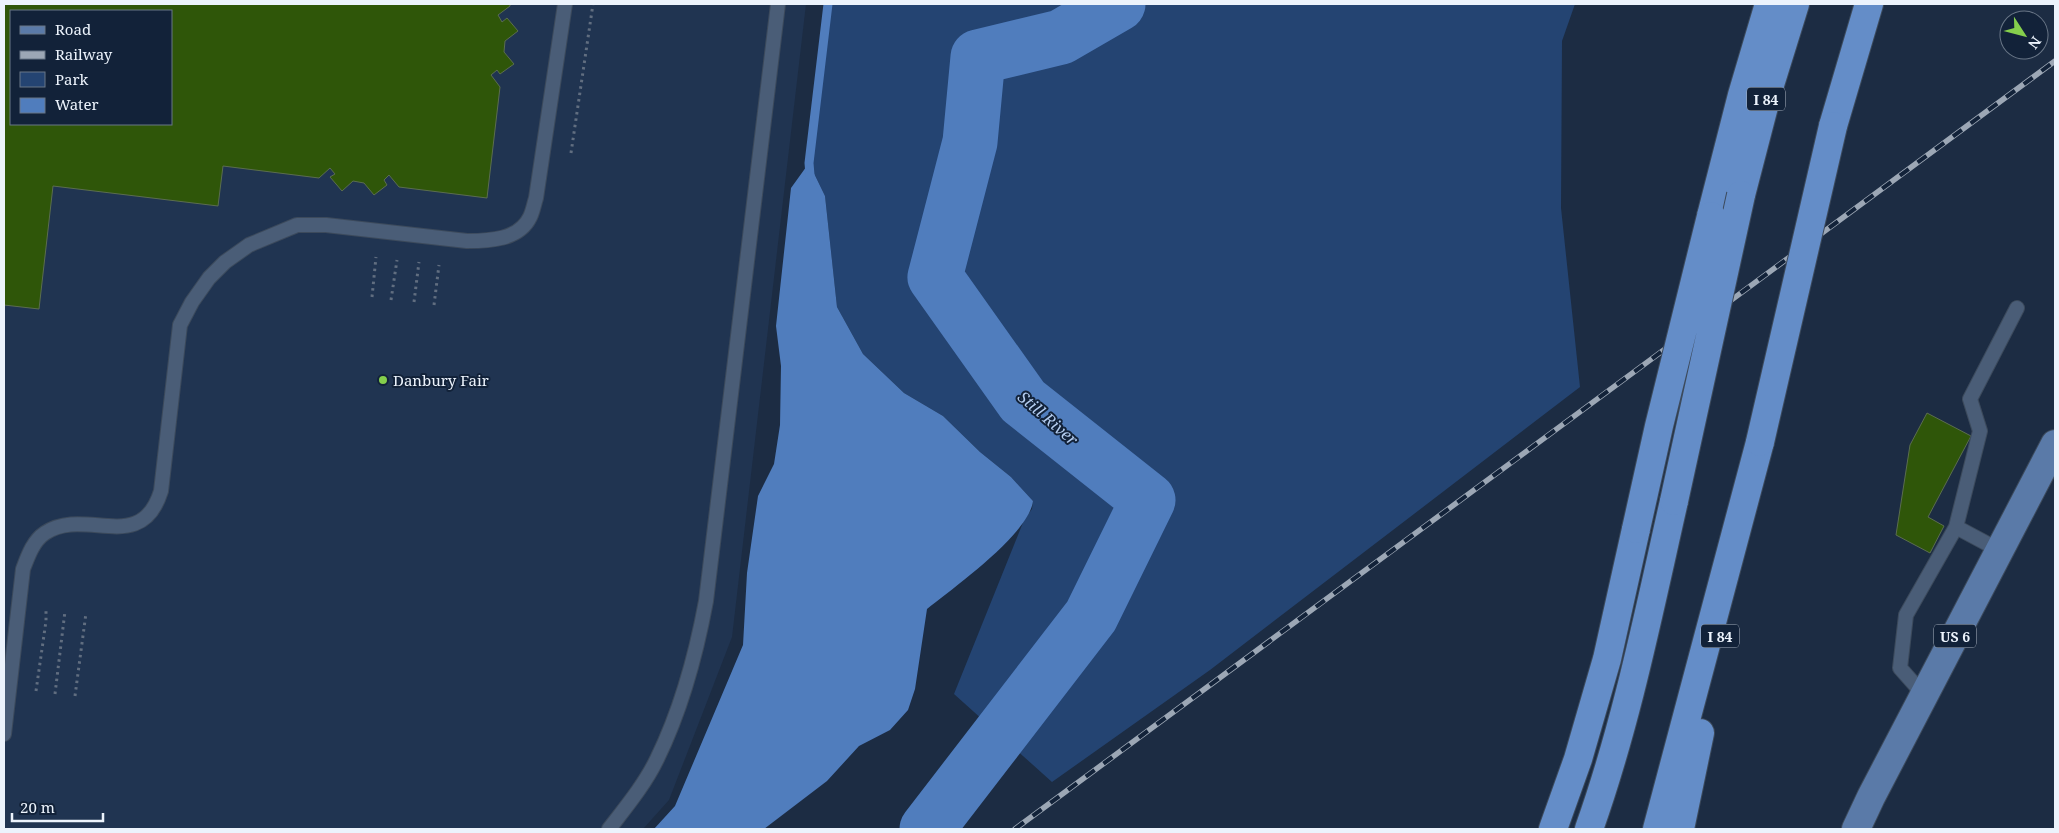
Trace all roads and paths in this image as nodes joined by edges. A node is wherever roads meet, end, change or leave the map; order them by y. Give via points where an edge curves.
1 (565, 4) edge
2 (593, 4) edge
3 (778, 4) edge
4 (1769, 4) edge
5 (1795, 4) edge
6 (1869, 4) edge
7 (571, 153) dead end
8 (376, 257) dead end
9 (397, 260) dead end
10 (419, 262) dead end
11 (439, 265) dead end
12 (372, 297) dead end
13 (391, 300) dead end
14 (414, 302) dead end
15 (434, 305) dead end
16 (2018, 308) dead end
17 (1760, 442) junction
18 (2055, 444) edge
19 (1956, 527) junction
20 (1999, 550) junction
21 (46, 608) dead end
22 (65, 611) dead end
23 (86, 614) dead end
24 (36, 691) dead end
25 (55, 694) dead end
26 (1924, 695) junction
27 (76, 696) dead end
28 (4, 734) edge
29 (609, 829) edge
30 (1553, 829) edge
31 (1589, 829) edge
32 (1657, 829) edge
33 (1680, 829) edge
34 (1856, 829) edge

1 - 28 lane via 536,198 529,218 517,231 489,241 467,241 326,225 297,226 249,245 209,278 180,325 161,491 156,507 142,520 126,526 63,525 45,533 32,548 23,568
2 - 7 path
3 - 29 lane via 700,636 675,717 657,760
4 - 30 highway, bridge via 1711,216 1659,426 1607,658 1578,759
5 - 31 highway, I 84, bridge via 1741,196 1638,666 1609,772
6 - 17 highway, I 84, bridge via 1833,126
8 - 12 path
9 - 13 path
10 - 14 path
11 - 15 path
16 - 19 lane via 1970,399 1980,431
17 - 32 highway
17 - 33 highway, I 84
18 - 20 main road, US 6
19 - 20 lane
19 - 26 lane via 1906,615 1900,668
20 - 26 main road, US 6
21 - 24 path
22 - 25 path
23 - 27 path
26 - 34 main road, US 6

